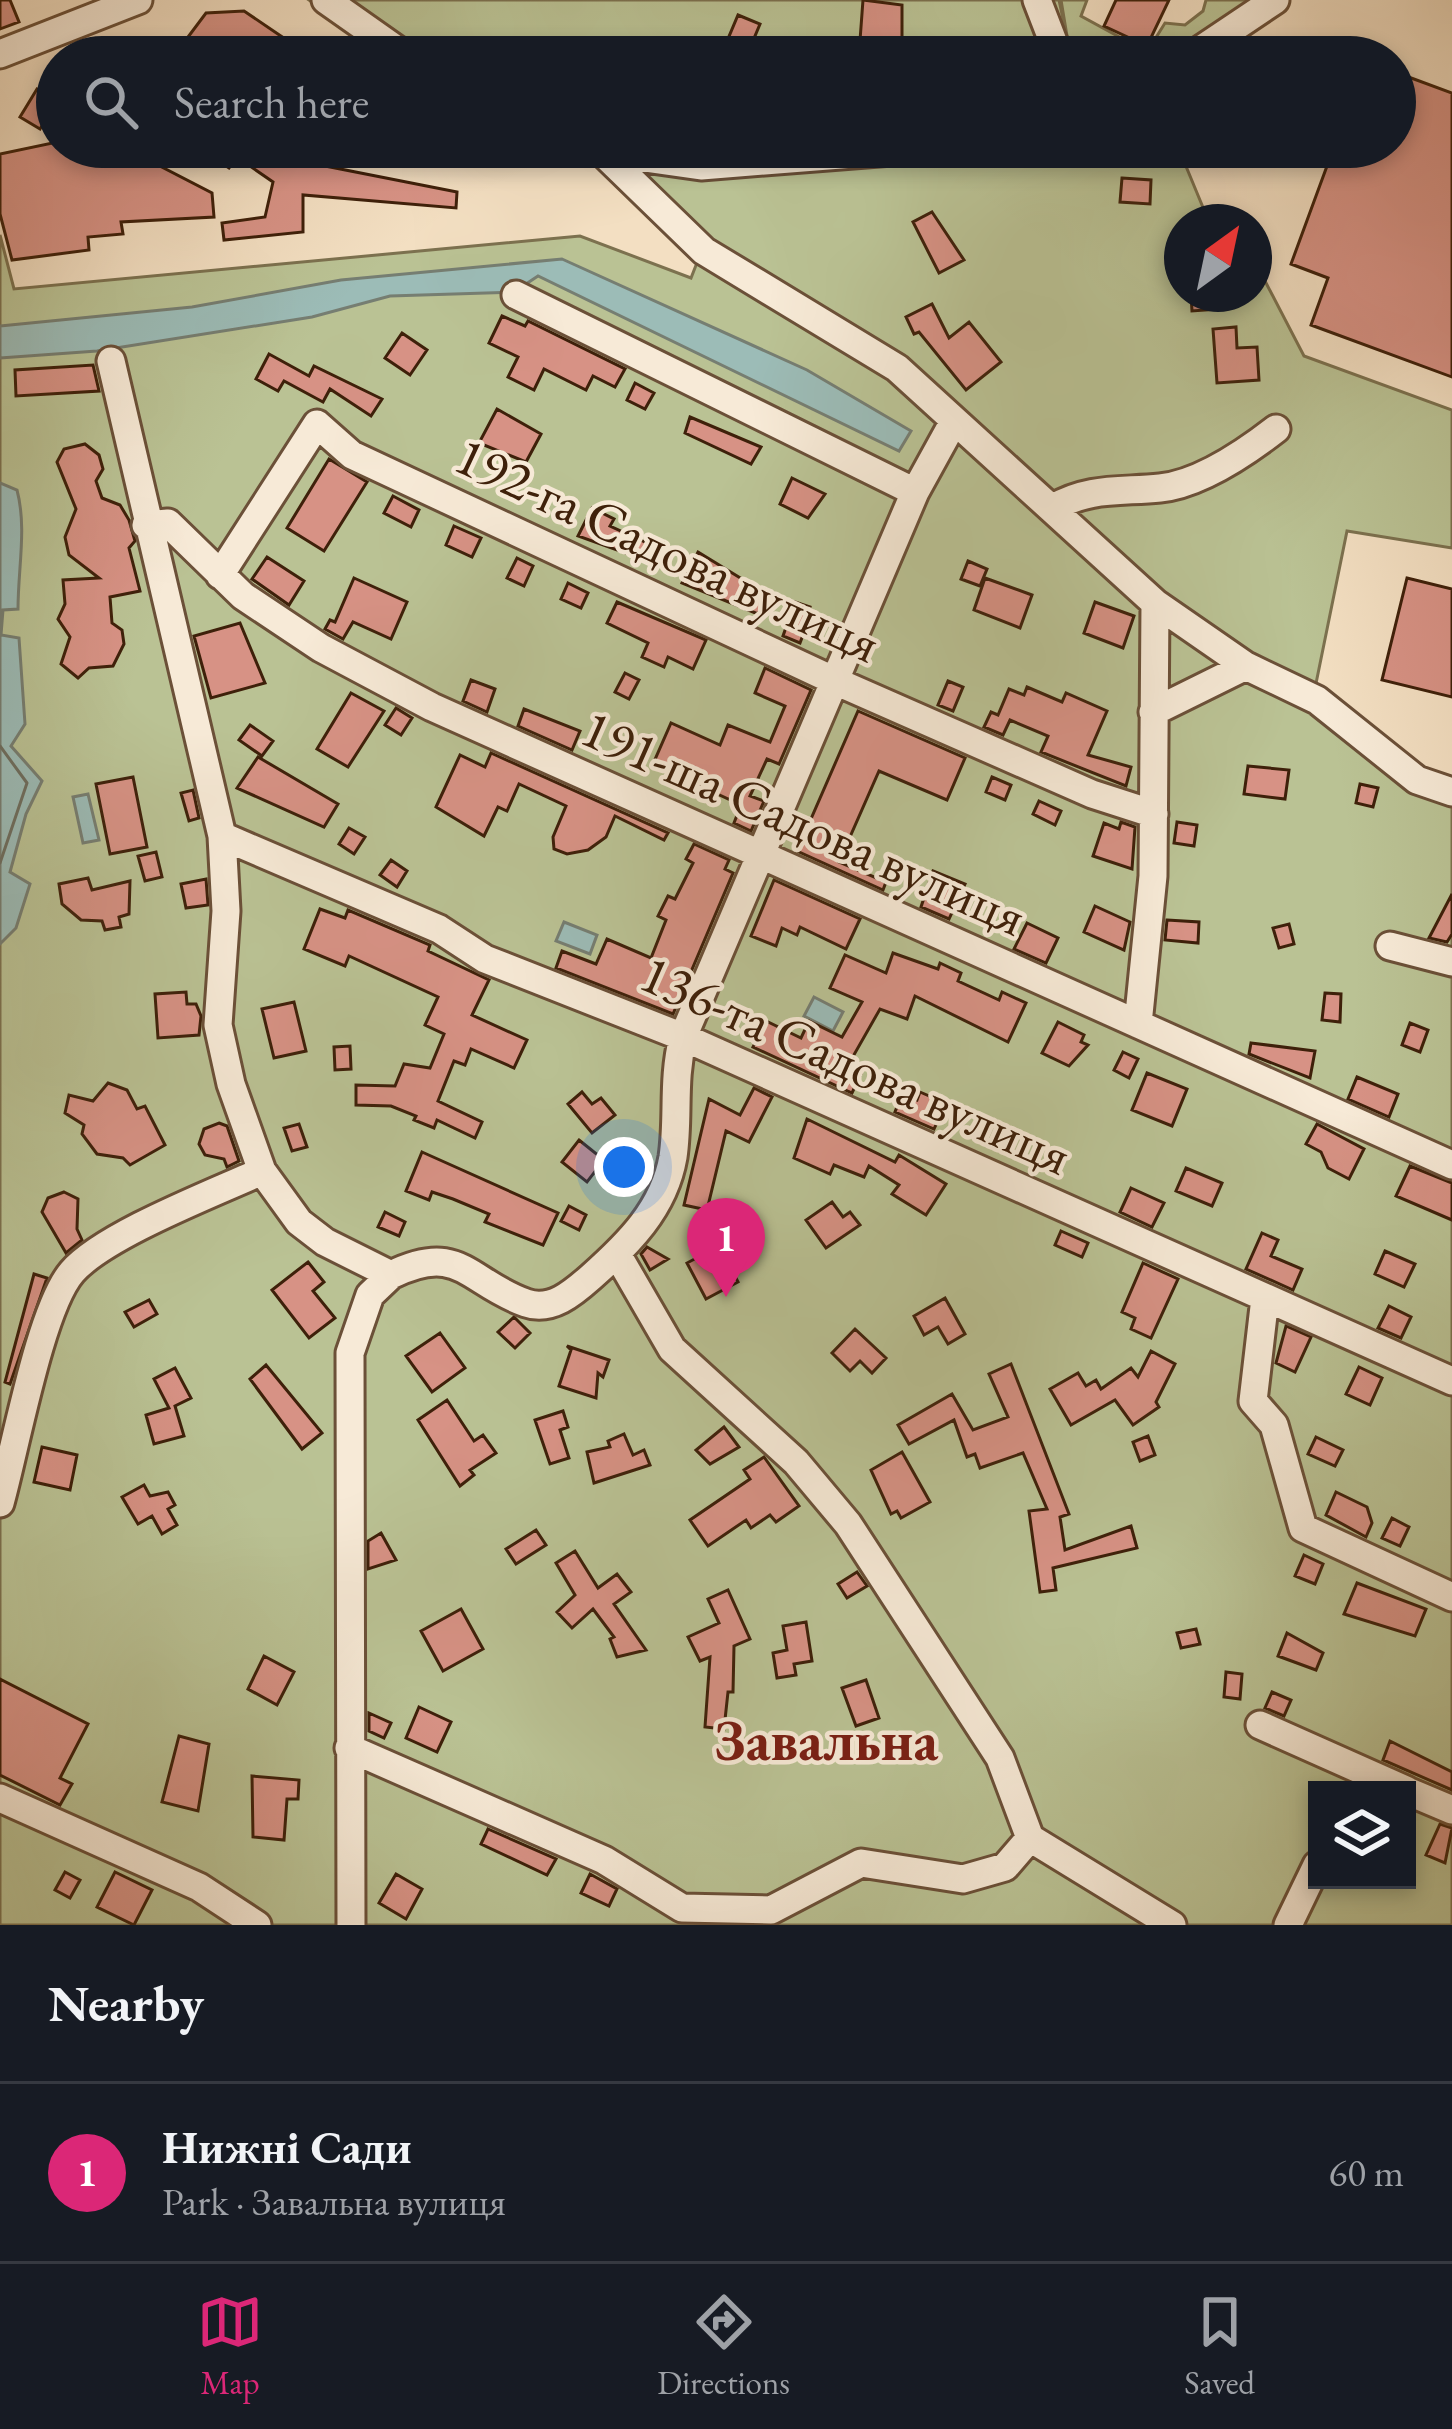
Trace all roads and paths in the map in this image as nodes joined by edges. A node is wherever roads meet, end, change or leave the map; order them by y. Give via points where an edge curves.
1 (326, 0) edge
2 (1037, 0) edge
3 (1275, 0) edge
4 (124, 4) edge
5 (45, 36) edge
6 (377, 36) edge
7 (1051, 36) edge
8 (1221, 36) edge
9 (36, 39) edge
10 (0, 54) edge
11 (615, 168) edge
12 (516, 295) dead end
13 (111, 361) dead end
14 (953, 423) junction
15 (1276, 429) dead end
16 (914, 492) junction
17 (1053, 508) junction
18 (146, 525) junction
19 (220, 575) junction
20 (1155, 604) junction
21 (1246, 666) junction
22 (835, 681) junction
23 (1153, 712) junction
24 (1452, 792) edge
25 (1154, 814) junction
26 (222, 836) junction
27 (760, 858) junction
28 (1390, 946) dead end
29 (1452, 962) edge
30 (1138, 1024) junction
31 (682, 1037) junction
32 (1452, 1166) edge
33 (262, 1171) junction
34 (617, 1254) junction
35 (391, 1275) junction
36 (1265, 1298) junction
37 (1452, 1381) edge
38 (0, 1503) edge
39 (1452, 1597) edge
40 (1260, 1724) dead end
41 (349, 1748) junction
42 (1338, 1760) junction
43 (1334, 1781) edge
44 (1386, 1781) edge
45 (1416, 1794) edge
46 (0, 1798) edge
47 (1452, 1810) edge
48 (1030, 1838) junction
49 (1308, 1884) edge
50 (257, 1925) edge
51 (351, 1925) edge
52 (1172, 1925) edge
53 (1288, 1925) edge

1 - 6 street
2 - 7 street
3 - 8 street
4 - 5 street
9 - 10 street
11 - 14 street via 704,250 891,364
12 - 16 street
13 - 18 street
14 - 16 street
14 - 17 street
15 - 17 street via 1165,488 1082,491
16 - 22 street
17 - 20 street
18 - 19 street, 191-ша Садова вулиця via 168,523
18 - 26 street
19 - 22 street, 192-га Садова вулиця via 316,424 352,455
19 - 27 street, 191-ша Садова вулиця via 321,648 432,707
20 - 21 street
20 - 23 street
21 - 23 street
21 - 24 street via 1317,700 1418,779
22 - 25 street, 192-га Садова вулиця
22 - 27 street
23 - 25 street
25 - 30 street
26 - 31 street, 136-та Садова вулиця via 439,929 485,959
26 - 33 street via 218,1025
27 - 30 street, 191-ша Садова вулиця
27 - 31 street
28 - 29 street
30 - 32 street, 191-ша Садова вулиця
31 - 34 street via 673,1156 653,1214
31 - 36 street, 136-та Садова вулиця
33 - 35 street via 299,1222
33 - 38 street via 73,1270 55,1304
34 - 35 street via 544,1307 442,1259
34 - 48 street via 672,1349 796,1462 848,1524 1000,1758
35 - 41 street via 370,1295 350,1353
36 - 37 street, 136-та Садова вулиця
36 - 39 street via 1253,1401 1274,1425 1304,1528
40 - 42 street
41 - 48 street via 604,1860 682,1908 770,1910 861,1863 963,1879 1005,1867
41 - 51 street
42 - 43 street
42 - 44 street
45 - 47 street
46 - 50 street via 199,1886
48 - 52 street
49 - 53 street

